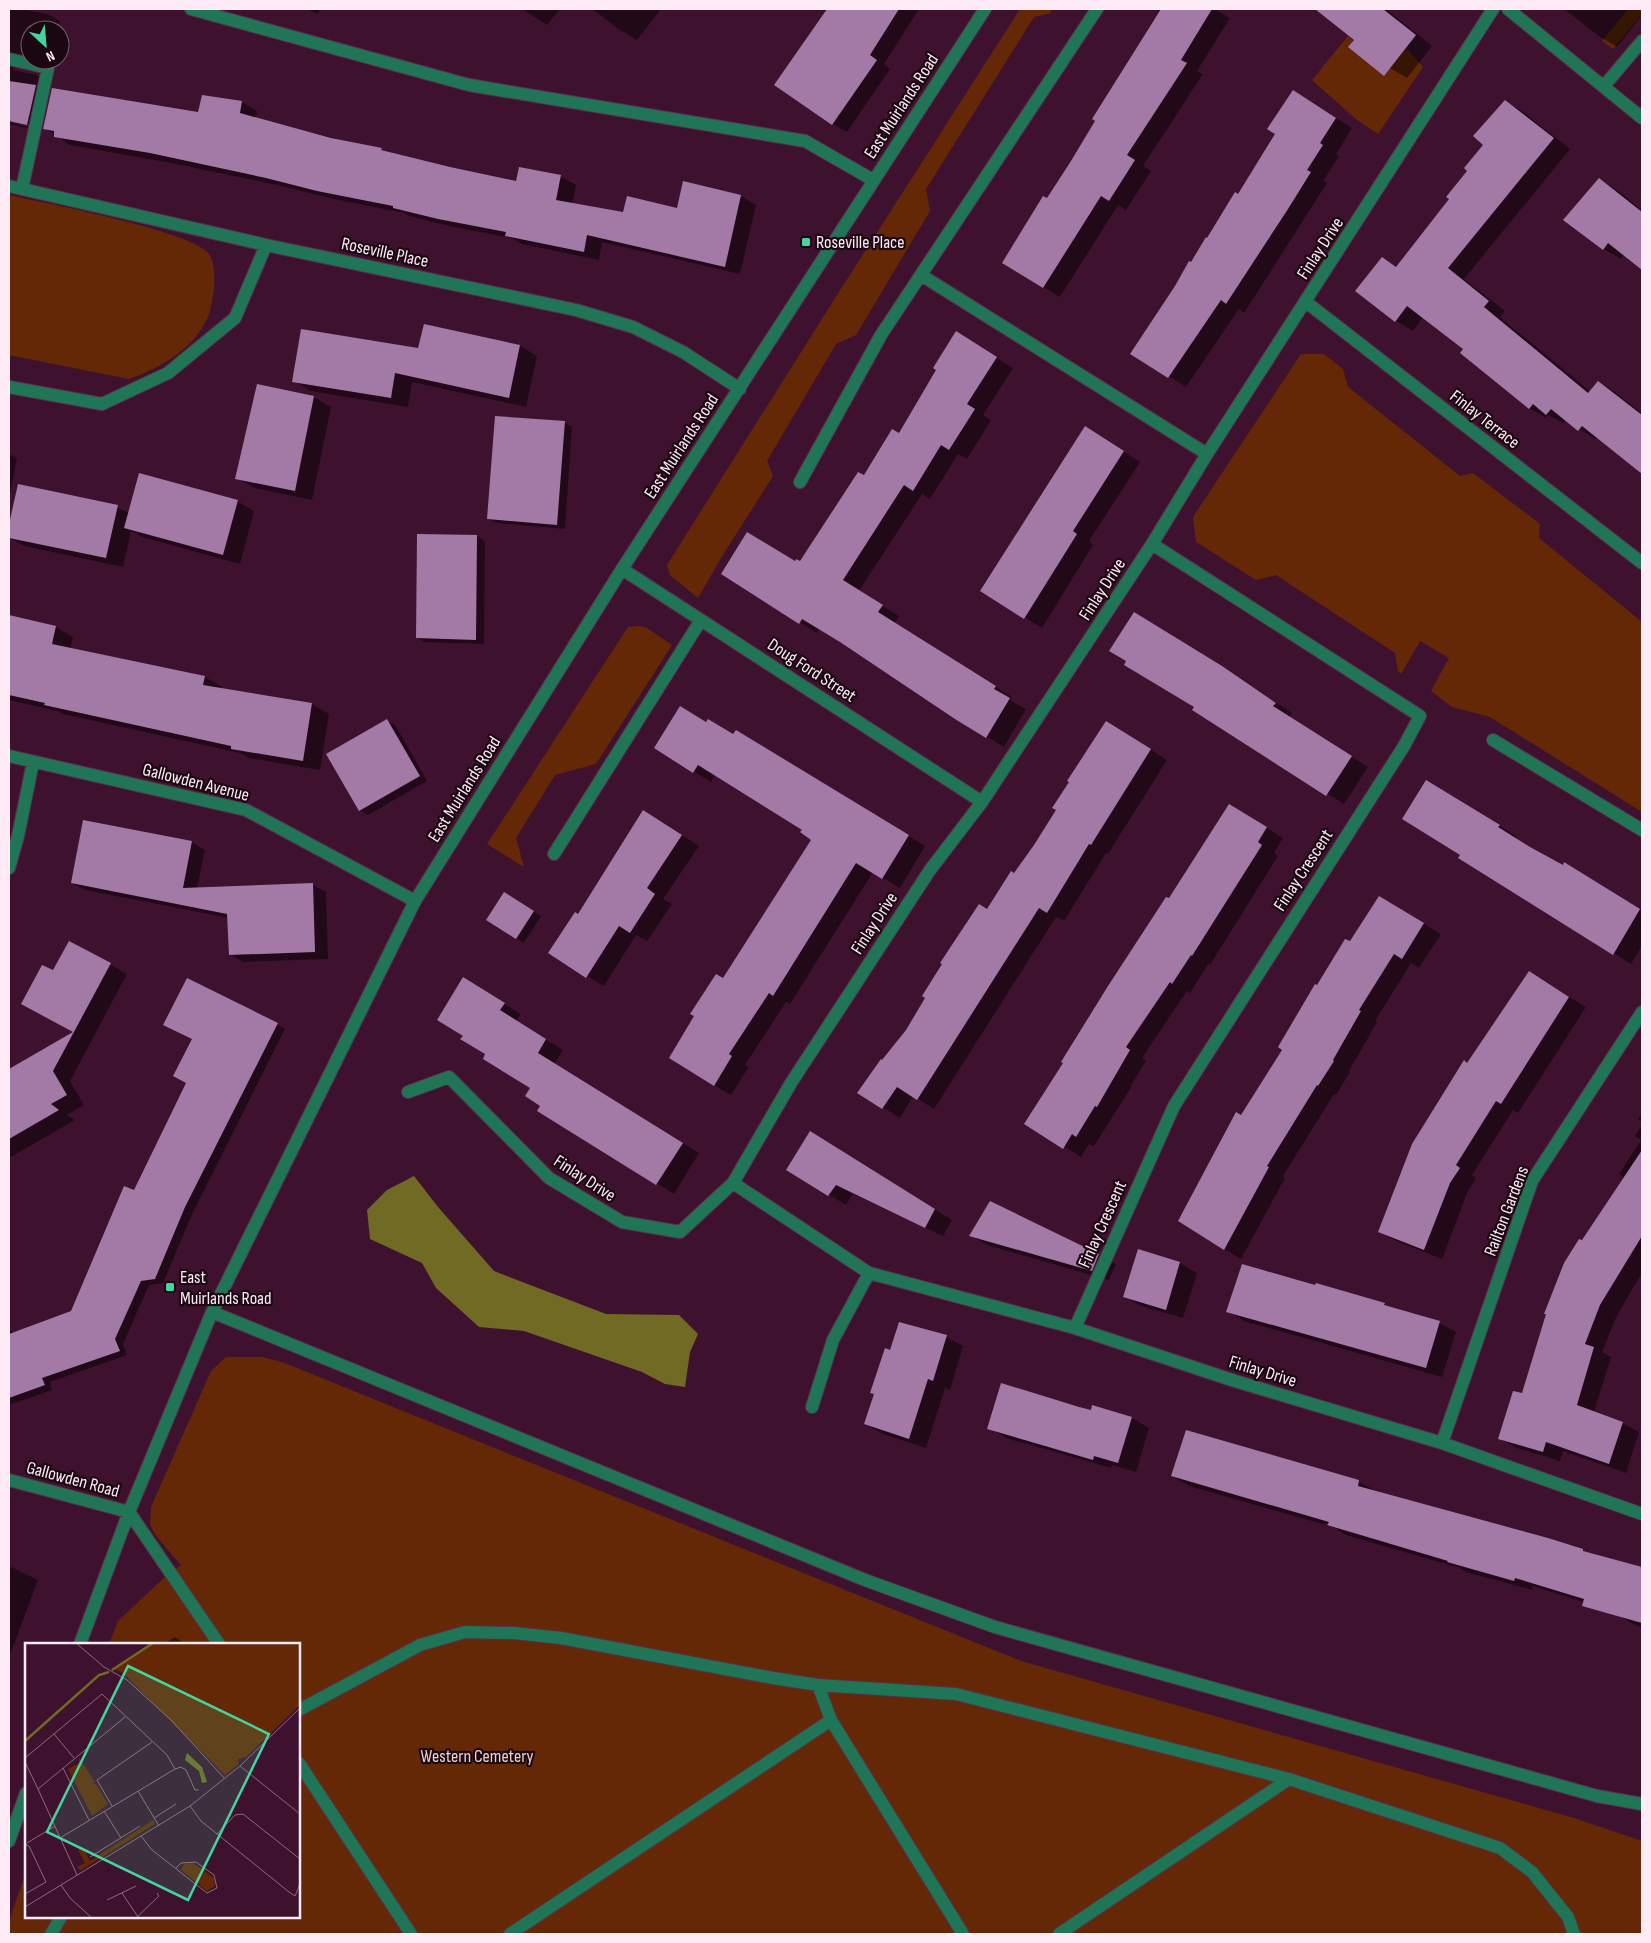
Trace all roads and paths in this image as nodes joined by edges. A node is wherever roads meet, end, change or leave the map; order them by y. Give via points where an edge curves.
1 (191, 9) edge
2 (985, 9) edge
3 (1097, 9) edge
4 (1493, 9) edge
5 (1508, 9) edge
6 (1642, 41) edge
7 (9, 59) edge
8 (1604, 86) junction
9 (1642, 118) edge
10 (874, 180) junction
11 (9, 186) edge
12 (22, 190) junction
13 (266, 245) junction
14 (921, 275) junction
15 (1306, 302) junction
16 (9, 386) edge
17 (740, 389) junction
18 (1207, 454) junction
19 (800, 482) dead end
20 (1152, 544) junction
21 (1642, 563) edge
22 (622, 569) junction
23 (701, 620) junction
24 (1493, 740) dead end
25 (9, 756) edge
26 (33, 762) junction
27 (982, 802) junction
28 (1642, 830) edge
29 (554, 854) dead end
30 (9, 868) edge
31 (415, 901) junction
32 (1642, 1012) edge
33 (408, 1092) dead end
34 (733, 1183) junction
35 (869, 1273) junction
36 (212, 1312) junction
37 (1075, 1328) junction
38 (812, 1407) dead end
39 (1442, 1443) junction
40 (9, 1480) edge
41 (128, 1512) junction
42 (1642, 1514) edge
43 (80, 1643) edge
44 (217, 1643) edge
45 (818, 1685) junction
46 (300, 1709) edge
47 (831, 1720) junction
48 (300, 1766) edge
49 (1289, 1778) junction
50 (25, 1795) edge
51 (1642, 1804) edge
52 (9, 1840) edge
53 (60, 1918) edge
54 (51, 1934) edge
55 (411, 1934) edge
56 (510, 1934) edge
57 (963, 1934) edge
58 (1059, 1934) edge
59 (1574, 1934) edge

1 - 10 street via 469,85 805,141
2 - 10 street, East Muirlands Road
3 - 14 street
4 - 15 street, Finlay Drive
5 - 8 street
6 - 8 street
7 - 12 street via 48,68
8 - 9 street
10 - 17 street, East Muirlands Road
11 - 12 street, Roseville Place
12 - 13 street, Roseville Place
13 - 16 street via 235,318 168,373 102,404
13 - 17 street, Roseville Place via 576,310 633,327 682,352
14 - 18 street
14 - 19 street via 881,335
15 - 18 street, Finlay Drive
15 - 21 street, Finlay Terrace
17 - 22 street, East Muirlands Road
18 - 20 street, Finlay Drive
20 - 27 street, Finlay Drive
20 - 37 street, Finlay Crescent via 1420,716 1174,1106
22 - 23 street, Doug Ford Street
22 - 31 street, East Muirlands Road
23 - 27 street, Doug Ford Street
23 - 29 street
24 - 28 street
25 - 26 street, Gallowden Avenue
26 - 30 street
26 - 31 street, Gallowden Avenue via 246,810
27 - 34 street, Finlay Drive via 930,870 796,1075
31 - 36 street, East Muirlands Road
32 - 39 street, Railton Gardens via 1532,1181
33 - 34 street, Finlay Drive via 450,1077 549,1178 622,1222 680,1232
34 - 35 street, Finlay Drive
35 - 37 street, Finlay Drive
35 - 38 street via 833,1340
36 - 41 street, East Muirlands Road
36 - 51 street via 865,1580 995,1627 1597,1796
37 - 39 street, Finlay Drive via 1235,1381
39 - 42 street, Finlay Drive
40 - 41 street, Gallowden Road
41 - 43 street, East Muirlands Road
41 - 44 street
45 - 46 street via 562,1638 465,1632 420,1645
45 - 47 street
45 - 49 street via 956,1694
47 - 56 street
47 - 57 street
48 - 55 street
49 - 58 street
49 - 59 street via 1500,1848 1532,1872 1568,1918
50 - 52 street
53 - 54 street

